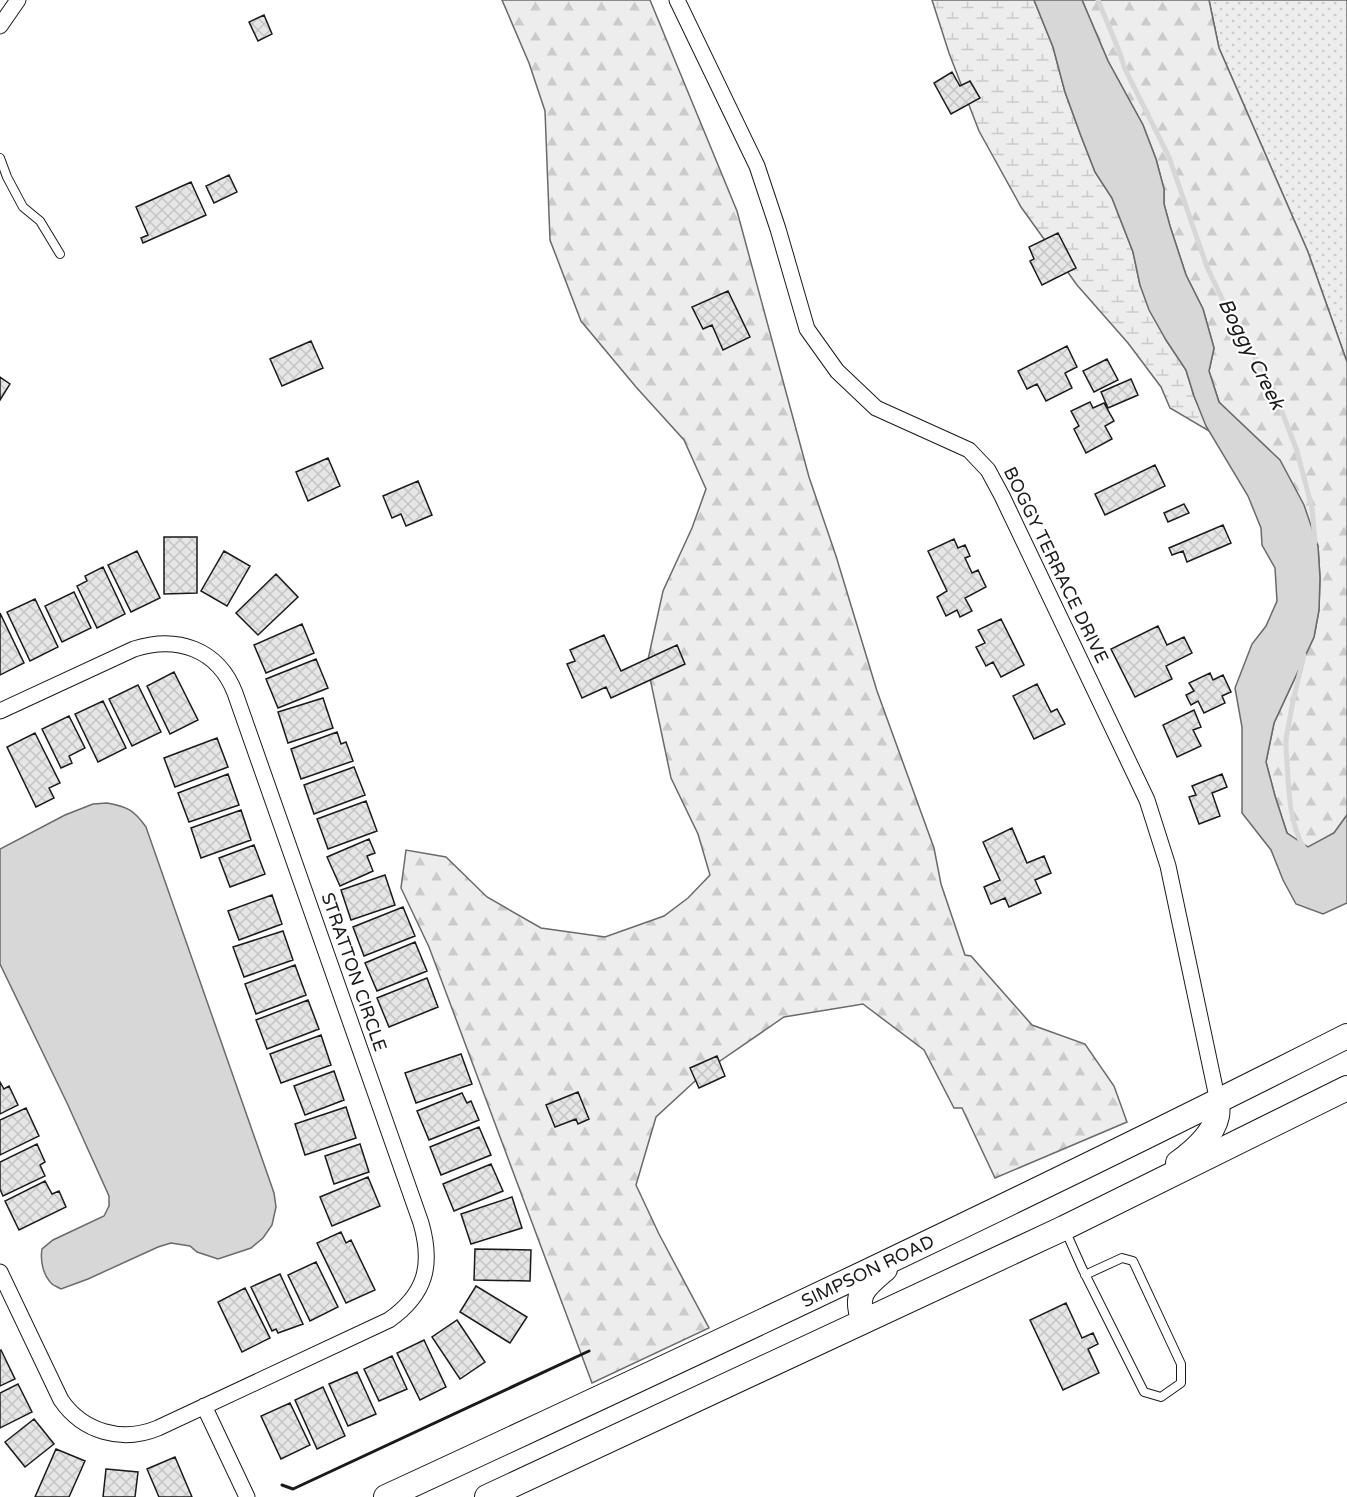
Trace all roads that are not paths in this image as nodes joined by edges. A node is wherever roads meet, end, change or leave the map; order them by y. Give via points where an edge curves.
1 (18, 0) edge
2 (677, 0) edge
3 (0, 26) edge
4 (0, 158) edge
5 (60, 254) dead end
6 (0, 711) edge
7 (1347, 1036) edge
8 (1347, 1088) edge
9 (1218, 1102) junction
10 (1142, 1190) junction
11 (1064, 1227) junction
12 (903, 1254) junction
13 (0, 1272) edge
14 (1085, 1275) junction
15 (864, 1321) junction
16 (204, 1406) junction
17 (247, 1497) edge
18 (386, 1497) edge
19 (487, 1497) edge

1 - 3 street
2 - 9 street, BOGGY TERRACE DRIVE via 757,166 807,329 837,371 876,408 969,450 988,470 1002,496 1147,800 1168,866
4 - 5 lane via 23,207 40,221
6 - 16 street, STRATTON CIRCLE via 134,649 156,643 190,647 225,673 425,1238 424,1273 417,1293 404,1309 380,1325
7 - 9 main road, SIMPSON ROAD
8 - 10 main road
9 - 10 main road via 1211,1131 1197,1148
9 - 12 main road, SIMPSON ROAD
10 - 11 main road
11 - 14 lane
11 - 15 main road
12 - 15 main road via 864,1289 859,1299
12 - 18 main road, SIMPSON ROAD
13 - 16 street, STRATTON CIRCLE via 61,1400 82,1422 99,1431 141,1433
14 - 14 lane via 1144,1392 1161,1396 1181,1383 1181,1364 1133,1261 1122,1258
15 - 19 main road
16 - 17 street

